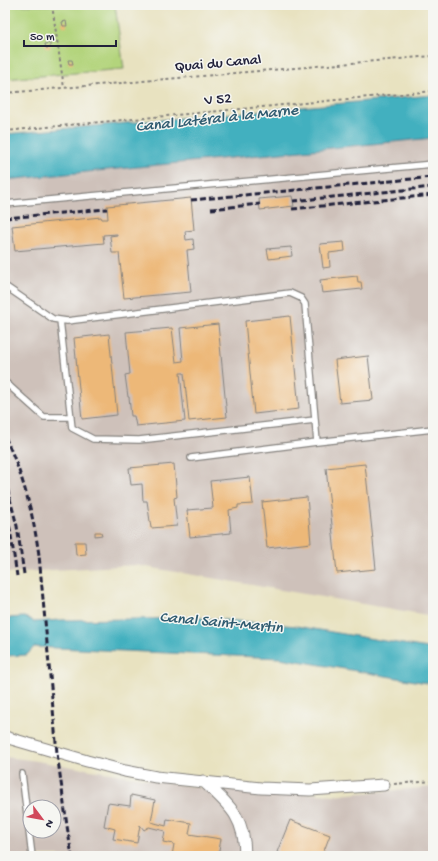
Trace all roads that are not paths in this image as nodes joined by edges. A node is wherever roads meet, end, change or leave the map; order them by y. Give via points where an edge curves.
1 (433, 164) edge
2 (5, 204) edge
3 (5, 286) edge
4 (60, 320) junction
5 (5, 382) edge
6 (71, 417) junction
7 (315, 420) junction
8 (433, 429) edge
9 (317, 442) junction
10 (191, 458) dead end
11 (5, 737) edge
12 (22, 774) dead end
13 (203, 781) junction
14 (384, 785) road end
15 (32, 856) edge
16 (245, 856) edge

1 - 2 lane
3 - 4 lane via 53,319
4 - 6 lane
4 - 7 lane via 290,292 301,298 305,304
5 - 6 lane via 44,417
6 - 7 lane via 72,428 93,439 139,440
7 - 9 lane
8 - 9 lane
9 - 10 lane
11 - 13 street via 125,771 156,777
12 - 15 lane
13 - 14 street via 261,788 310,790
13 - 16 street via 236,815 242,826

